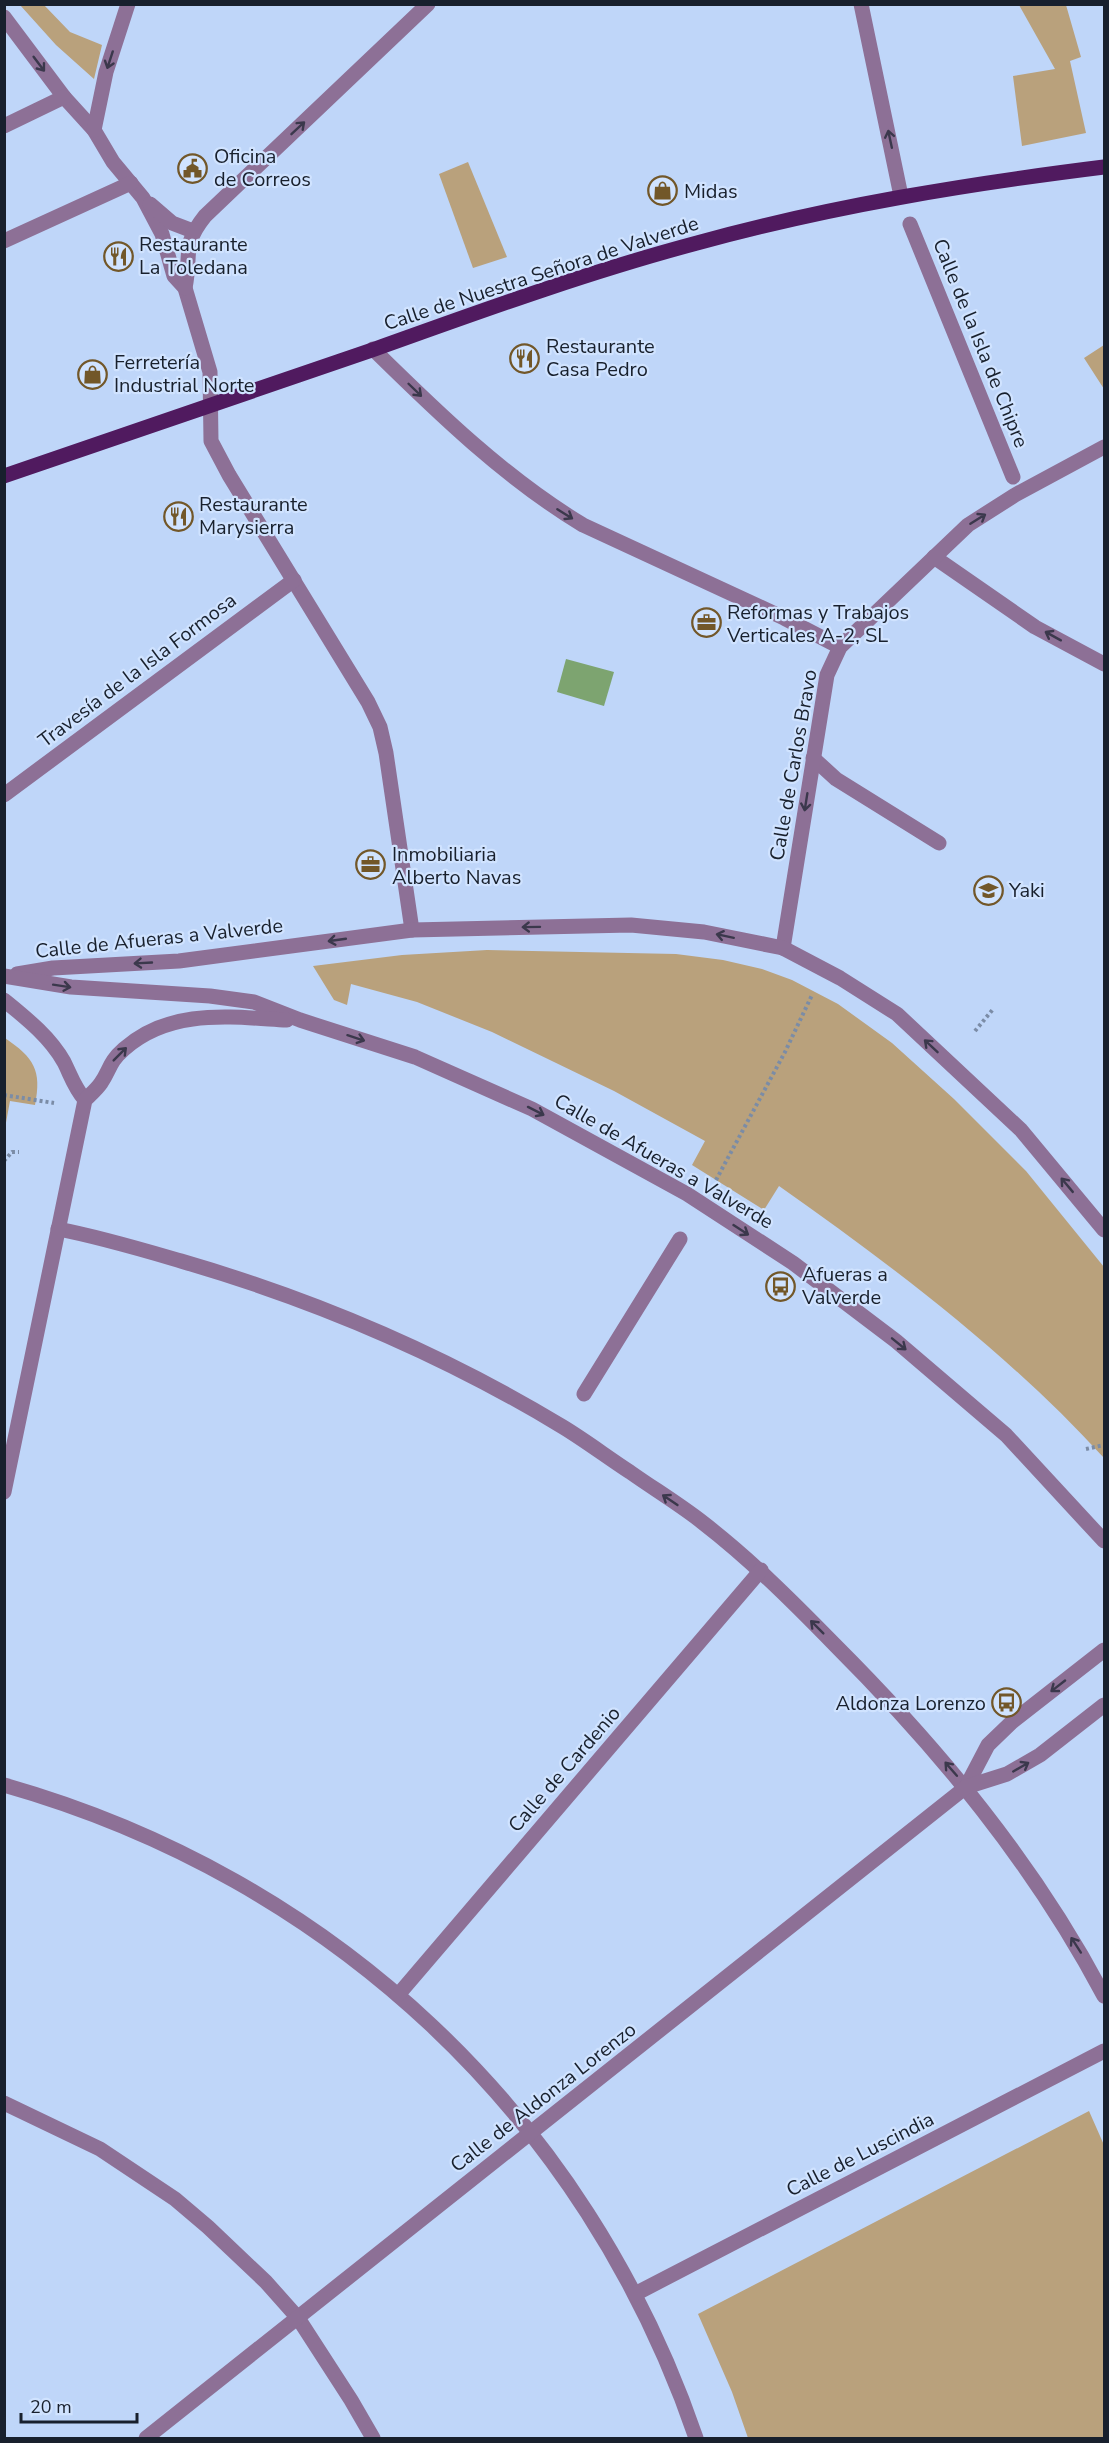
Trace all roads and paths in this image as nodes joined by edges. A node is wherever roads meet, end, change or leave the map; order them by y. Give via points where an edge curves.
1 (128, 4) edge
2 (428, 4) edge
3 (861, 4) edge
4 (4, 17) edge
5 (64, 97) junction
6 (4, 126) edge
7 (94, 130) junction
8 (1104, 167) edge
9 (131, 183) junction
10 (902, 196) junction
11 (143, 198) junction
12 (910, 224) dead end
13 (193, 231) junction
14 (4, 241) edge
15 (185, 288) junction
16 (373, 349) junction
17 (212, 405) junction
18 (1104, 447) edge
19 (4, 476) edge
20 (1013, 477) dead end
21 (934, 557) junction
22 (294, 579) junction
23 (840, 647) junction
24 (1104, 664) edge
25 (813, 758) junction
26 (4, 795) edge
27 (939, 843) dead end
28 (412, 930) junction
29 (783, 948) junction
30 (813, 992) dead end
31 (4, 1000) edge
32 (994, 1008) dead end
33 (300, 1020) junction
34 (975, 1031) dead end
35 (4, 1095) edge
36 (85, 1100) junction
37 (55, 1104) dead end
38 (19, 1152) dead end
39 (4, 1161) edge
40 (716, 1180) dead end
41 (58, 1229) junction
42 (1104, 1230) edge
43 (680, 1239) dead end
44 (584, 1394) dead end
45 (1104, 1445) edge
46 (1086, 1449) dead end
47 (4, 1492) edge
48 (1104, 1541) edge
49 (761, 1570) junction
50 (1104, 1650) edge
51 (1104, 1705) edge
52 (4, 1785) edge
53 (966, 1787) junction
54 (398, 1995) junction
55 (1104, 1996) edge
56 (1104, 2051) edge
57 (4, 2103) edge
58 (532, 2133) junction
59 (635, 2294) junction
60 (297, 2318) junction
61 (146, 2439) edge
62 (373, 2439) edge
63 (696, 2439) edge

1 -> 7 street via 106,72
13 -> 2 street
10 -> 3 street
4 -> 5 street
5 - 6 street
5 - 7 street
7 - 9 street
8 - 10 main road, Calle de Nuestra Señora de Valverde
9 - 11 street
9 - 14 street
10 - 16 main road, Calle de Nuestra Señora de Valverde via 697,243
11 - 13 street via 172,223
11 - 15 street via 162,234 174,276
12 - 20 street, Calle de la Isla de Chipre
13 - 15 street via 187,246 189,268
15 - 17 street via 210,372
16 - 17 main road, Calle de Nuestra Señora de Valverde
16 -> 23 street via 450,423 557,509
17 - 19 main road, Calle de Nuestra Señora de Valverde
17 - 22 street via 211,441
21 -> 18 street, Calle de Carlos Bravo via 978,519 1015,495
21 - 23 street, Calle de Carlos Bravo
24 -> 21 street via 1035,627
22 - 26 street, Travesía de la Isla Formosa
22 - 28 street via 380,727
23 - 25 street, Calle de Carlos Bravo via 827,675
25 - 27 street via 836,779
25 -> 29 street, Calle de Carlos Bravo
29 -> 28 street, Calle de Afueras a Valverde via 705,932 631,925
28 -> 33 street, Calle de Afueras a Valverde via 179,961 53,968 4,976 71,987 255,1002
42 -> 29 street, Calle de Afueras a Valverde via 1021,1130 897,1014
30 - 40 path
31 - 36 street via 35,1025 64,1061 74,1087
32 - 34 path
36 -> 33 street via 101,1084 109,1065 124,1048 156,1027 194,1017
33 -> 48 street, Calle de Afueras a Valverde via 415,1057 532,1109 687,1194 793,1263 896,1341 1006,1435
35 - 37 path
36 - 41 street
38 - 39 path via 12,1152
41 - 47 street
49 -> 41 street via 699,1520 563,1428 472,1377 359,1323 254,1282 100,1237
43 - 44 street
45 - 46 path
53 -> 49 street via 858,1667
49 - 54 street, Calle de Cardenio
50 -> 53 street, Calle de Aldonza Lorenzo via 988,1745
53 -> 51 street, Calle de Aldonza Lorenzo via 1007,1774 1040,1755
52 - 54 street via 140,1834 220,1872 332,1943
55 -> 53 street via 1042,1892
53 - 58 street, Calle de Aldonza Lorenzo
54 - 58 street via 444,2035
56 - 59 street, Calle de Luscindia
57 - 60 street via 100,2149 175,2199 266,2282
58 - 59 street via 600,2232
58 - 60 street, Calle de Aldonza Lorenzo
59 - 63 street via 661,2346
60 - 61 street, Calle de Aldonza Lorenzo
60 - 62 street

